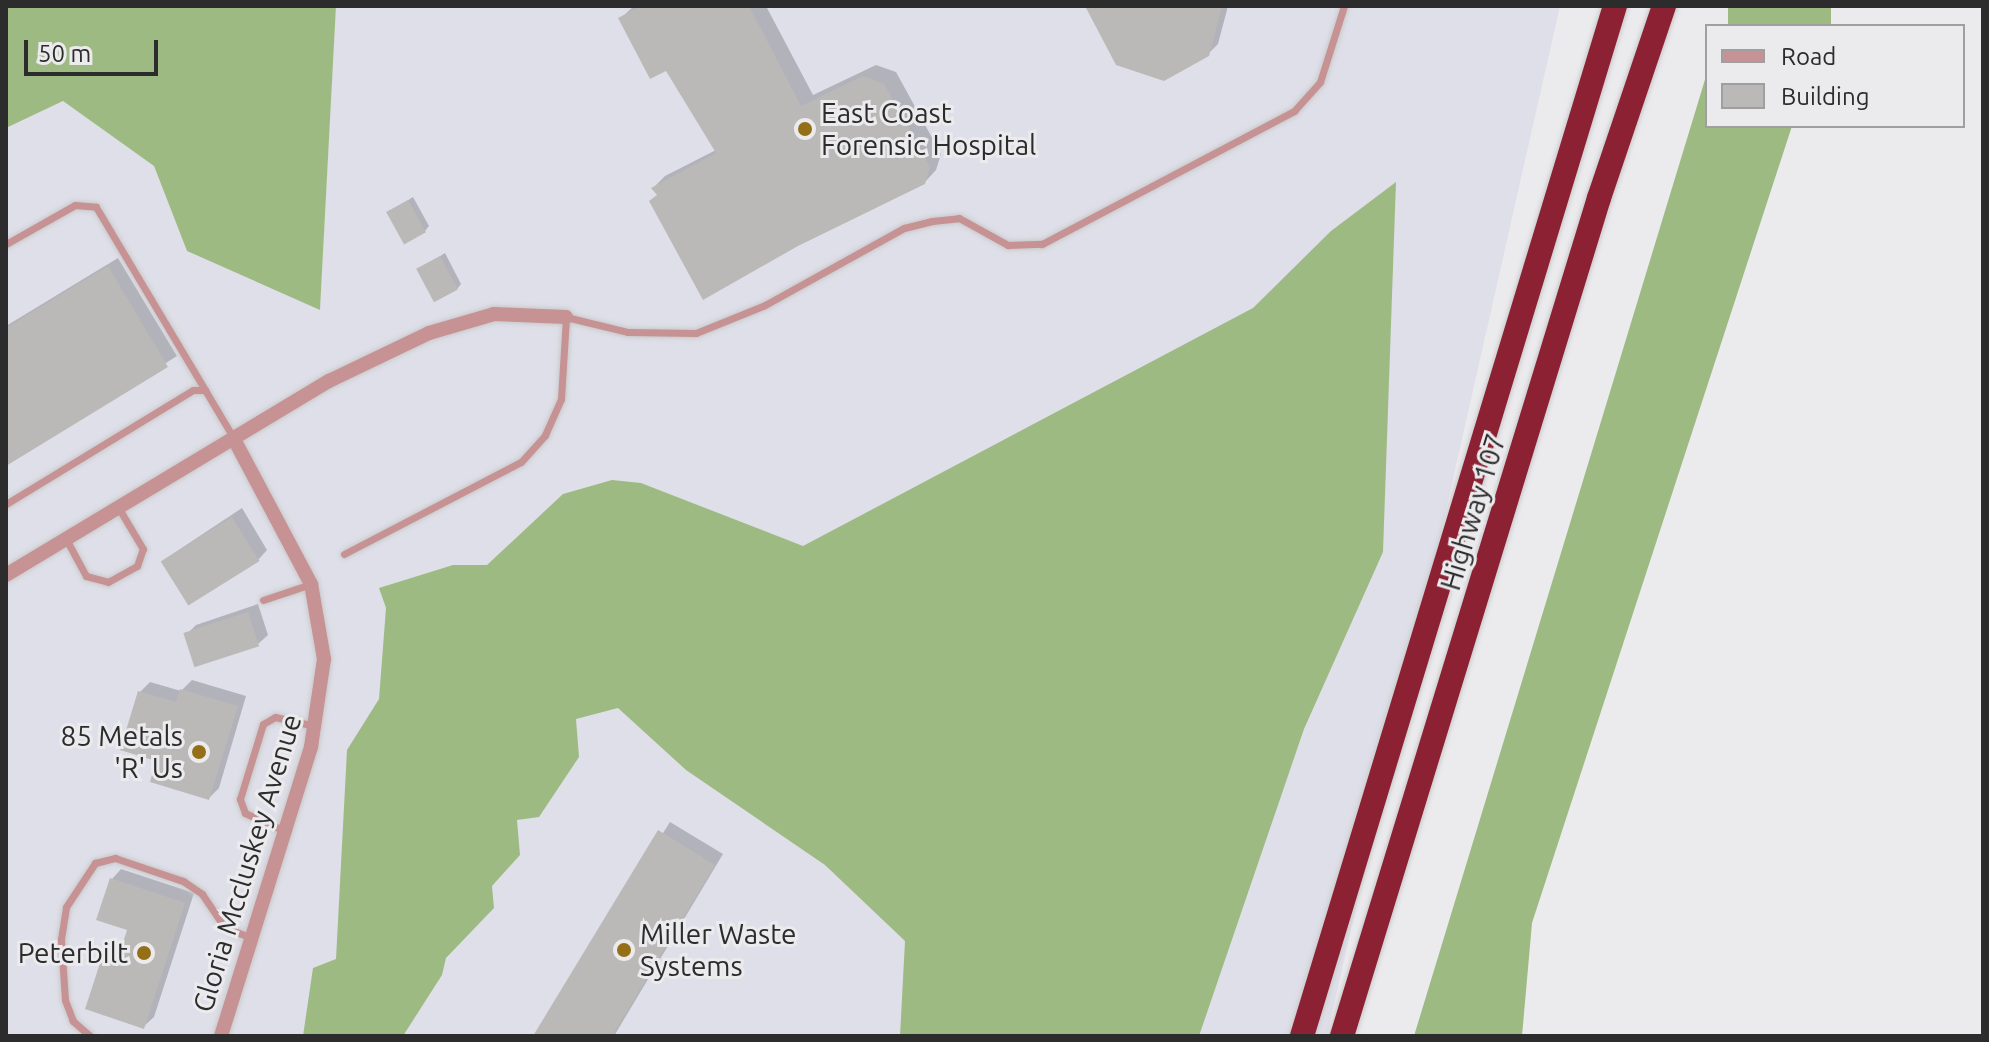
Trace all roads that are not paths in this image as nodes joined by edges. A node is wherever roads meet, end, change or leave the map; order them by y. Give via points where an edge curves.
1 (1344, 6) edge
2 (1615, 6) edge
3 (1664, 6) edge
4 (6, 244) edge
5 (566, 317) junction
6 (205, 390) junction
7 (233, 437) junction
8 (6, 504) edge
9 (118, 507) junction
10 (66, 539) junction
11 (344, 554) dead end
12 (6, 575) edge
13 (311, 584) junction
14 (263, 600) dead end
15 (317, 726) junction
16 (285, 831) junction
17 (251, 938) junction
18 (90, 1036) edge
19 (221, 1036) edge
20 (1302, 1036) edge
21 (1342, 1036) edge

1 - 5 lane via 1320,82 1294,111 1042,244 1008,245 974,223 932,221 904,228 765,305 696,333 650,334
2 - 20 highway, Highway 107
3 - 21 highway, Highway 107 via 1599,198
4 - 6 lane via 75,205 96,207
5 - 7 street via 494,314 429,333 329,381
5 - 11 lane via 561,399 545,435 521,462
6 - 7 lane
6 - 8 lane via 193,390
7 - 9 street
7 - 13 street, Gloria Mccluskey Avenue
9 - 10 street
9 - 10 lane via 143,549 137,566 108,582 86,576
10 - 12 street
13 - 14 lane
13 - 15 street, Gloria Mccluskey Avenue via 324,636
15 - 16 street, Gloria Mccluskey Avenue
15 - 16 lane via 275,717 263,724 240,799 245,813
16 - 17 street, Gloria Mccluskey Avenue
17 - 18 lane via 224,927 202,894 183,881 115,858 95,863 66,907 61,939 65,1000 73,1021
17 - 19 street, Gloria Mccluskey Avenue

